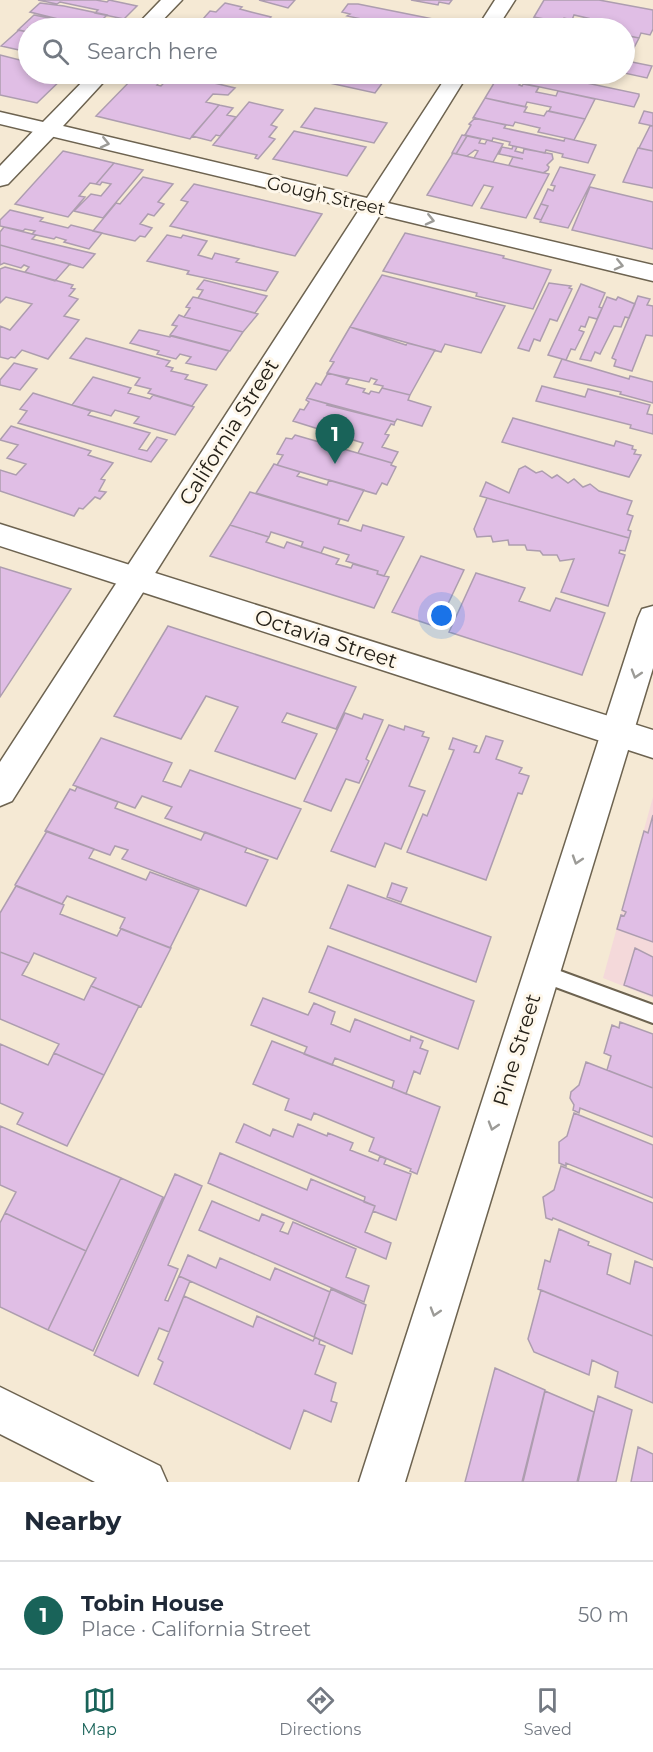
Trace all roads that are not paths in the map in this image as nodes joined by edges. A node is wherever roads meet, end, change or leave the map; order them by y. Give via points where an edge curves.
1 (172, 0) edge
2 (505, 0) edge
3 (154, 18) edge
4 (493, 18) edge
5 (91, 84) edge
6 (452, 84) edge
7 (0, 118) edge
8 (48, 129) junction
9 (0, 179) edge
10 (373, 207) junction
11 (653, 273) edge
12 (0, 535) edge
13 (136, 578) junction
14 (653, 618) edge
15 (617, 733) junction
16 (653, 744) edge
17 (0, 791) edge
18 (541, 973) junction
19 (653, 1014) edge
20 (0, 1410) edge
21 (144, 1482) edge
22 (382, 1482) edge

1 - 3 street
2 - 4 street
5 - 8 street
6 - 10 street, California Street
7 - 8 street, Gough Street
8 - 9 street
8 -> 10 street, Gough Street
10 -> 11 street, Gough Street
10 - 13 street, California Street
12 - 13 street, Octavia Street
13 - 15 street, Octavia Street
13 - 17 street, California Street
14 -> 15 street, Pine Street
15 - 16 street, Octavia Street
15 -> 18 street, Pine Street
18 - 19 lane
18 -> 22 street, Pine Street
20 - 21 street

